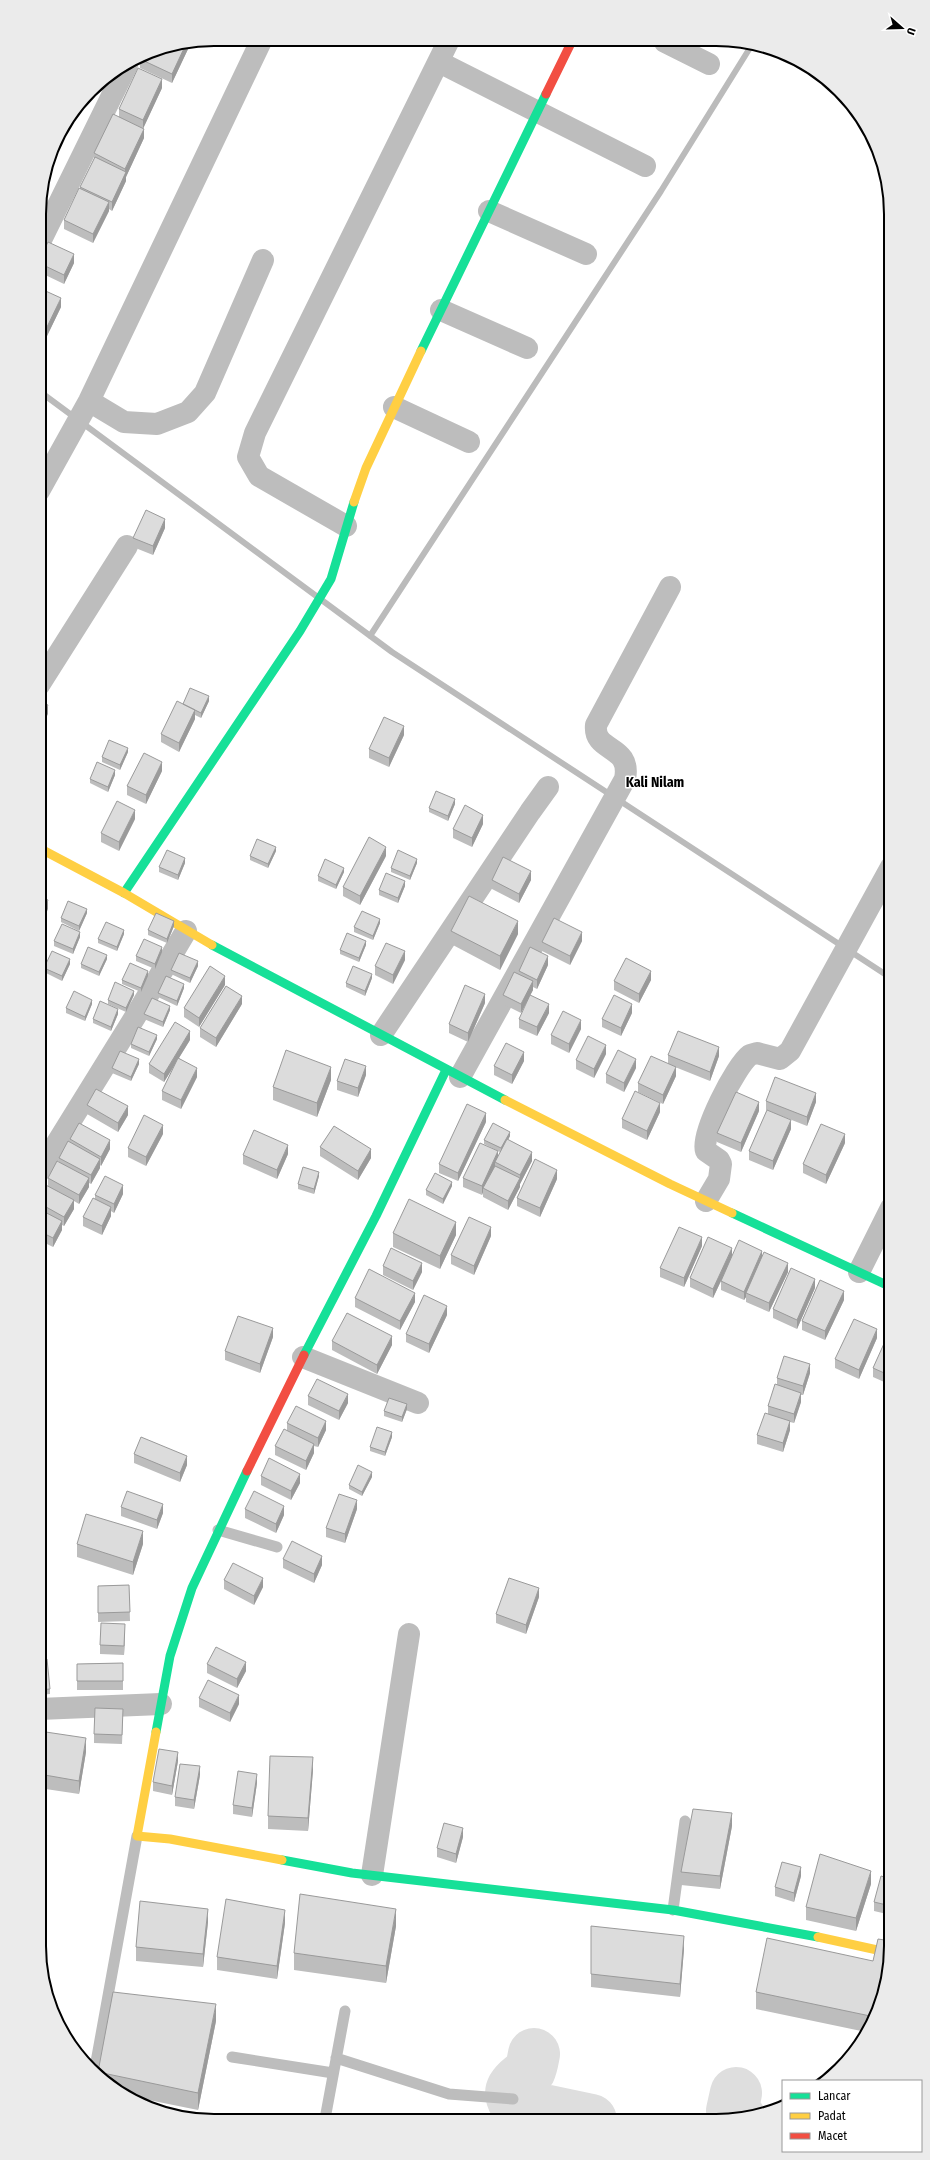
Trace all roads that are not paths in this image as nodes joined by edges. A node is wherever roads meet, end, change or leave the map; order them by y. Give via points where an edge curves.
1 (259, 46) edge
2 (447, 46) edge
3 (570, 46) edge
4 (673, 46) edge
5 (439, 62) junction
6 (708, 64) dead end
7 (124, 72) edge
8 (538, 111) junction
9 (645, 166) dead end
10 (489, 211) junction
11 (46, 230) edge
12 (586, 254) dead end
13 (263, 260) dead end
14 (441, 310) junction
15 (527, 348) dead end
16 (89, 402) junction
17 (394, 407) junction
18 (469, 442) dead end
19 (46, 478) edge
20 (346, 526) junction
21 (127, 546) dead end
22 (670, 587) dead end
23 (46, 674) edge
24 (548, 787) dead end
25 (46, 852) edge
26 (884, 880) edge
27 (124, 893) junction
28 (186, 931) junction
29 (381, 1035) junction
30 (453, 1074) junction
31 (46, 1161) edge
32 (706, 1201) junction
33 (884, 1237) edge
34 (884, 1255) edge
35 (874, 1279) edge
36 (303, 1357) junction
37 (418, 1403) dead end
38 (218, 1530) junction
39 (276, 1547) dead end
40 (409, 1634) dead end
41 (161, 1704) junction
42 (46, 1709) edge
43 (685, 1821) dead end
44 (137, 1836) junction
45 (372, 1875) junction
46 (673, 1910) junction
47 (884, 1951) edge
48 (345, 2011) dead end
49 (232, 2057) dead end
50 (336, 2058) junction
51 (95, 2065) edge
52 (334, 2073) junction
53 (513, 2099) dead end
54 (326, 2114) edge

1 - 16 street
2 - 5 street
3 - 8 street
4 - 6 street
5 - 8 street
5 - 20 street via 255,433 248,457 259,476
7 - 11 street
8 - 9 street
8 - 10 street
10 - 12 street
10 - 14 street
13 - 16 street via 205,393 188,412 157,424 124,422
14 - 15 street
14 - 17 street
16 - 19 street
17 - 18 street
17 - 20 street via 366,468
20 - 27 street via 331,580 300,631
21 - 23 street
22 - 30 street via 596,725 595,733 599,739 621,755 627,768 624,779
24 - 29 street
25 - 27 street
26 - 32 street via 790,1051 780,1059 757,1053 750,1054 731,1082 705,1138 706,1151 721,1164 719,1179
27 - 28 street
28 - 29 street
28 - 31 street
29 - 30 street
30 - 32 street
30 - 36 street
32 - 35 street
33 - 35 street
34 - 35 street
36 - 37 street
36 - 38 street
38 - 39 lane
38 - 41 street via 180,1621
40 - 45 street
41 - 42 street
41 - 44 street
43 - 46 lane
44 - 45 street via 170,1839
44 - 51 lane
45 - 46 street
46 - 47 street via 775,1928
48 - 50 lane
49 - 52 lane
50 - 52 lane
50 - 53 lane via 449,2094
52 - 54 lane

